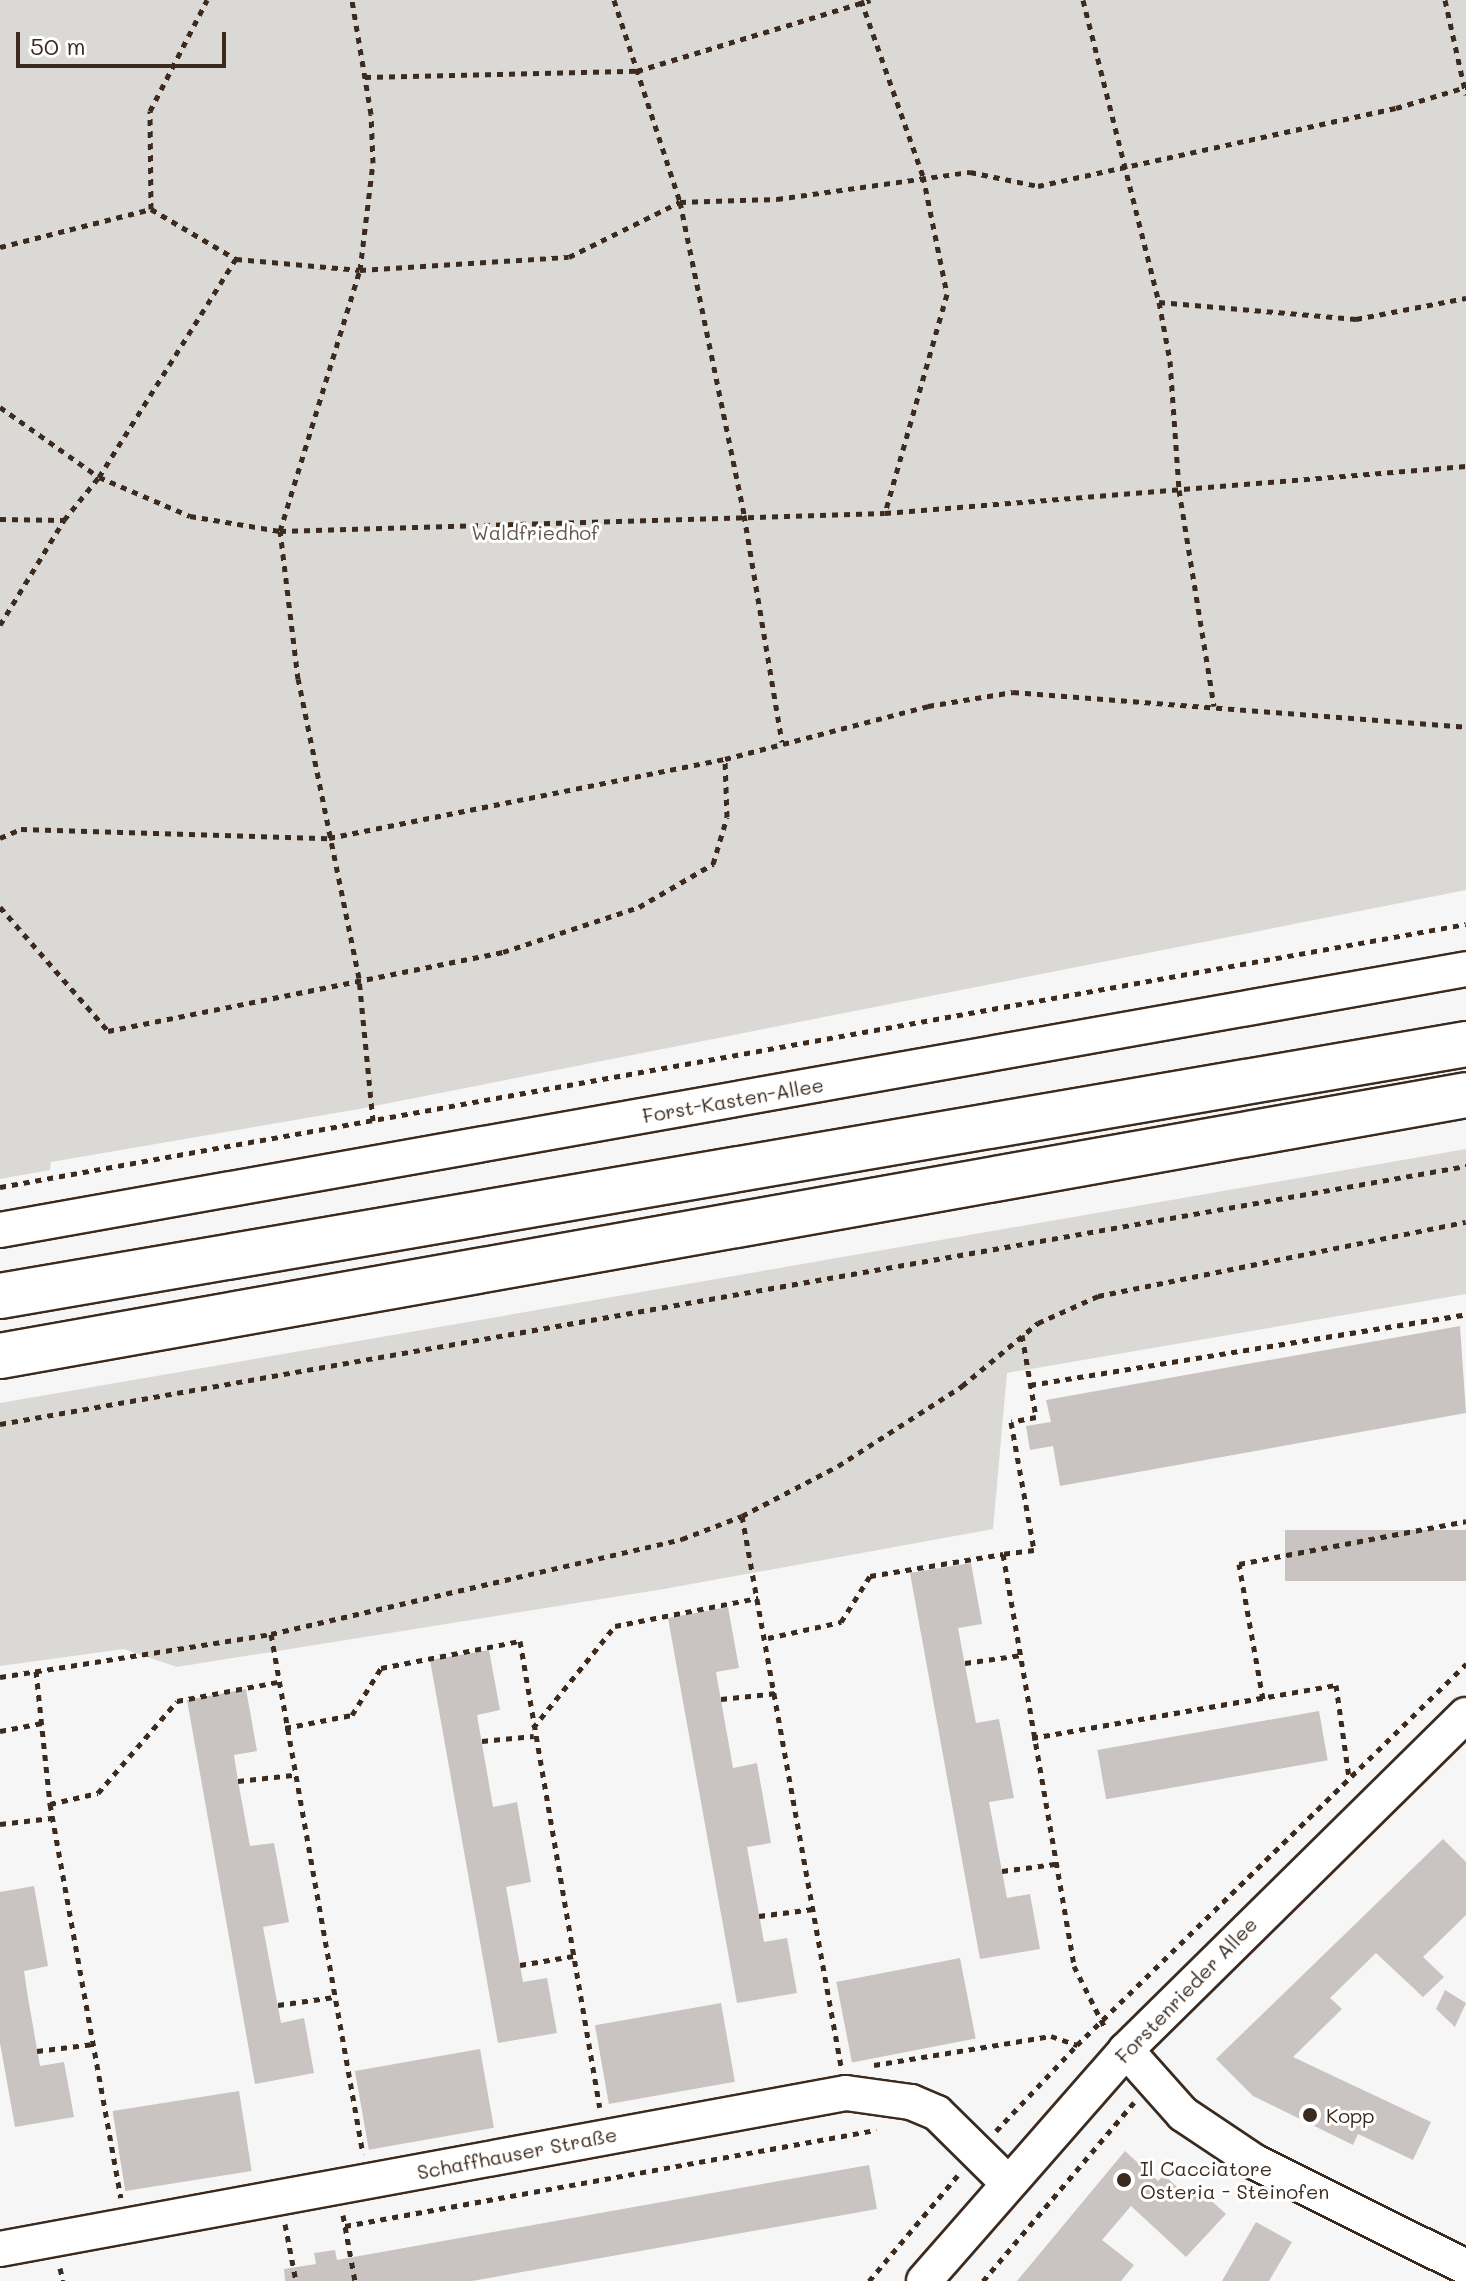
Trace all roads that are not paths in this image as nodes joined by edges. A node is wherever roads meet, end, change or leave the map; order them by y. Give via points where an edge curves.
1 (1466, 969) edge
2 (1466, 1044) edge
3 (1466, 1095) edge
4 (1399, 1108) junction
5 (1466, 1112) edge
6 (0, 1230) edge
7 (0, 1296) edge
8 (0, 1356) edge
9 (1466, 1715) edge
10 (1126, 2050) junction
11 (1007, 2182) junction
12 (0, 2249) edge
13 (1466, 2267) edge
14 (924, 2281) edge

1 - 6 street, Forst-Kasten-Allee
2 - 7 highway
3 - 4 highway
4 - 5 highway
4 - 8 highway
9 - 10 street, Forstenrieder Allee
10 - 11 street, Forstenrieder Allee
10 - 13 street via 1183,2114 1255,2162
11 - 12 street, Schaffhauser Straße via 962,2162 937,2113 911,2102 846,2093
11 - 14 street, Forstenrieder Allee

